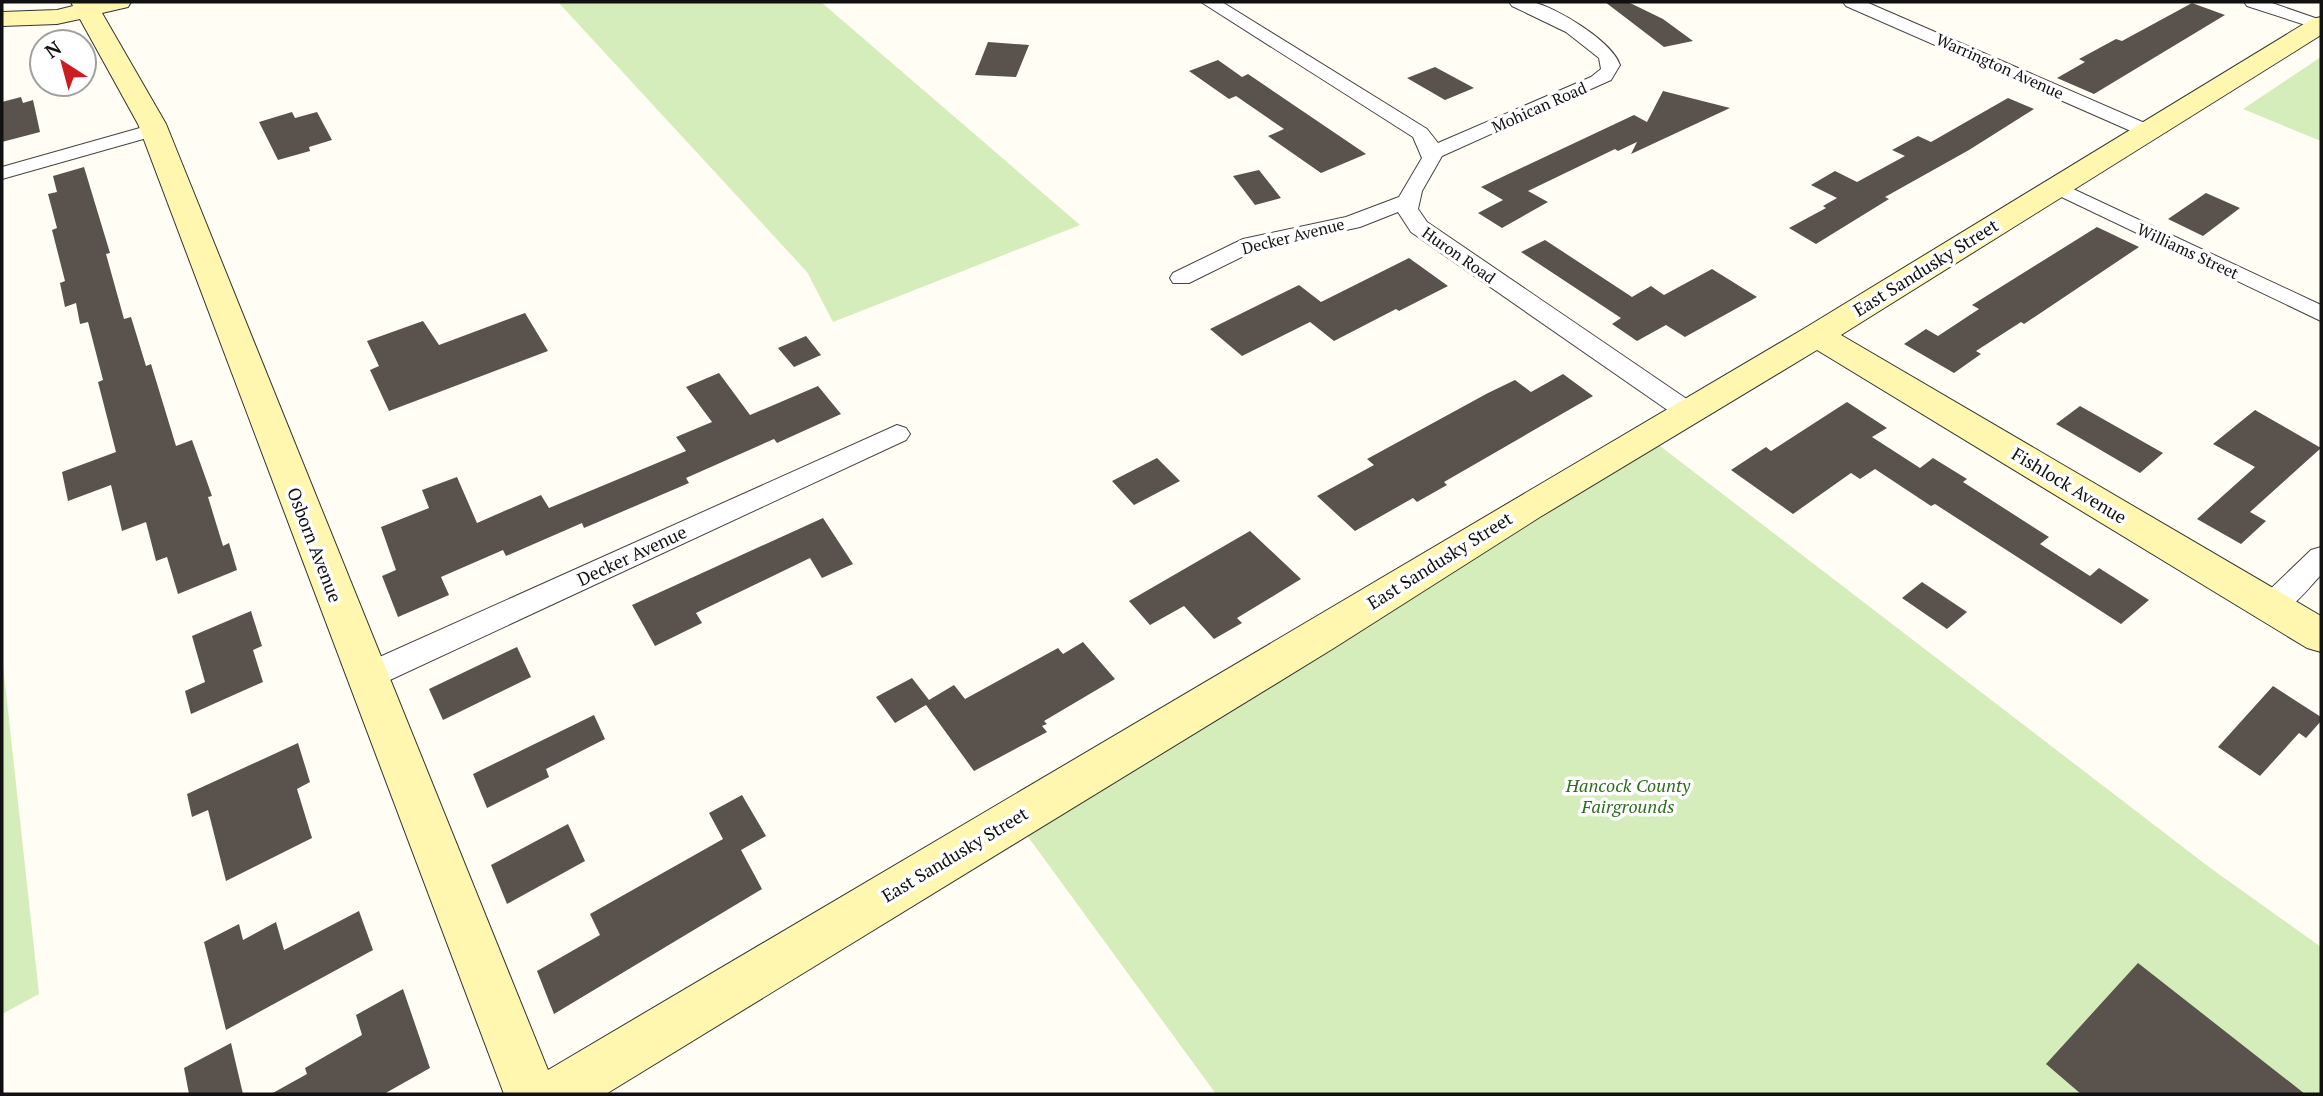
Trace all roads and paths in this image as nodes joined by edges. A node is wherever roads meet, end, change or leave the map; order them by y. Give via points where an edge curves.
1 (1210, 2) edge
2 (1518, 2) edge
3 (1853, 2) edge
4 (2253, 2) edge
5 (97, 4) edge
6 (2, 19) edge
7 (2320, 25) edge
8 (154, 130) junction
9 (2147, 131) junction
10 (1431, 153) junction
11 (2, 173) edge
12 (2056, 187) junction
13 (1408, 201) junction
14 (1181, 278) dead end
15 (2321, 314) edge
16 (1817, 335) junction
17 (1688, 412) junction
18 (897, 433) dead end
19 (2321, 558) edge
20 (2271, 606) junction
21 (2321, 636) edge
22 (366, 677) junction
23 (532, 1094) edge
24 (557, 1094) edge

1 - 10 street via 1412,126 1427,141
2 - 10 street, Mohican Road via 1596,44 1610,59 1608,72 1598,81
3 - 9 street, Warrington Avenue
4 - 7 street
5 - 6 main road via 57,17
5 - 8 main road, Osborn Avenue
7 - 9 main road, East Sandusky Street
8 - 11 street
8 - 22 main road, Osborn Avenue
9 - 12 main road, East Sandusky Street
10 - 13 street
12 - 15 street, Williams Street
12 - 16 main road, East Sandusky Street
13 - 14 street, Decker Avenue via 1352,222 1251,244
13 - 17 street, Huron Road via 1412,219 1440,244
16 - 17 main road, East Sandusky Street
16 - 20 main road, Fishlock Avenue
17 - 24 main road, East Sandusky Street
18 - 22 street, Decker Avenue
19 - 20 street
20 - 21 main road, Fishlock Avenue
22 - 23 main road, Osborn Avenue

